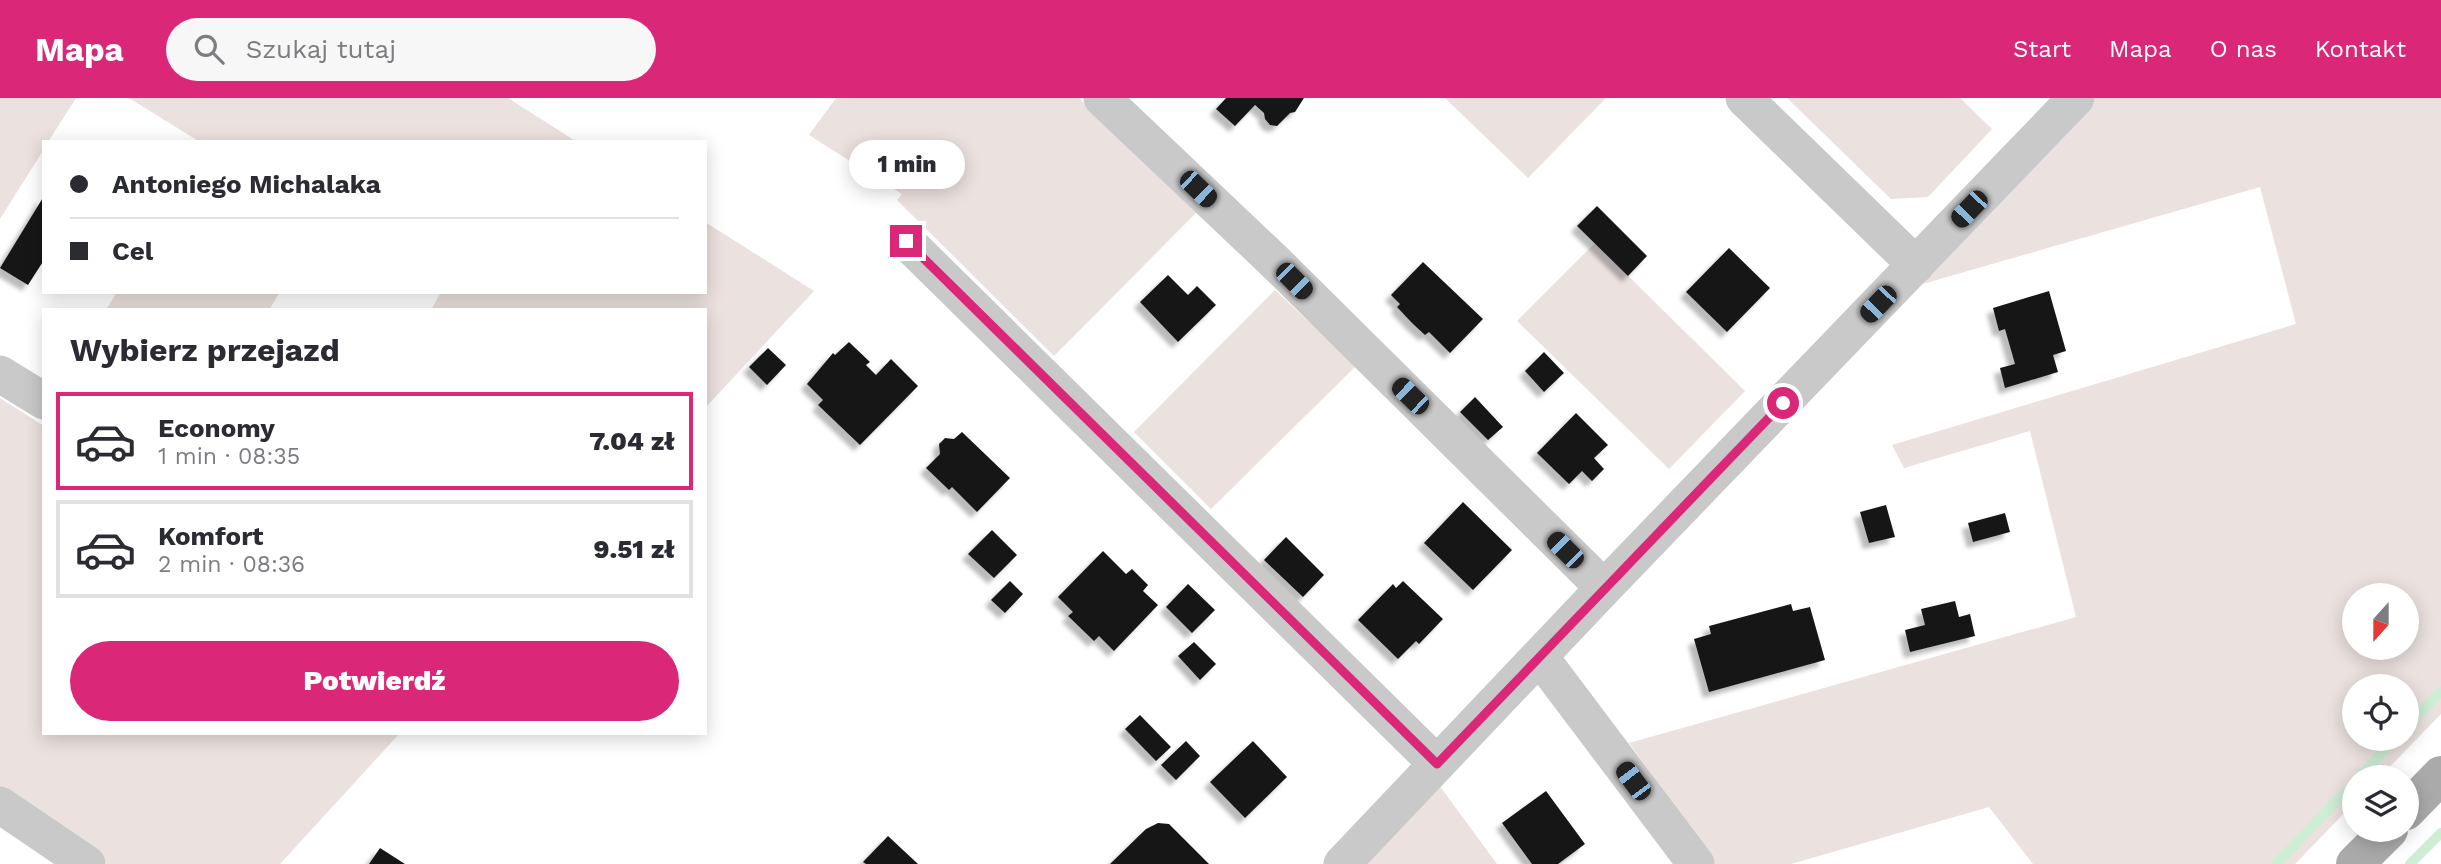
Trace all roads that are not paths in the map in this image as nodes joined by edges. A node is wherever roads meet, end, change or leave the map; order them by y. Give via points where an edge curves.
1 (1102, 98) edge
2 (1744, 98) edge
3 (2076, 98) edge
4 (906, 241) dead end
5 (1916, 265) junction
6 (0, 374) edge
7 (42, 400) edge
8 (1604, 588) junction
9 (1540, 657) junction
10 (1437, 764) junction
11 (2441, 775) edge
12 (2419, 798) edge
13 (0, 805) edge
14 (2377, 842) edge
15 (87, 864) edge
16 (1342, 864) edge
17 (1696, 864) edge
18 (2355, 864) edge

1 - 8 street
2 - 5 street
3 - 5 street
4 - 10 street
5 - 8 street
6 - 7 street
8 - 9 street
9 - 10 street
9 - 17 street
10 - 16 street
11 - 12 main road
13 - 15 street
14 - 18 main road

